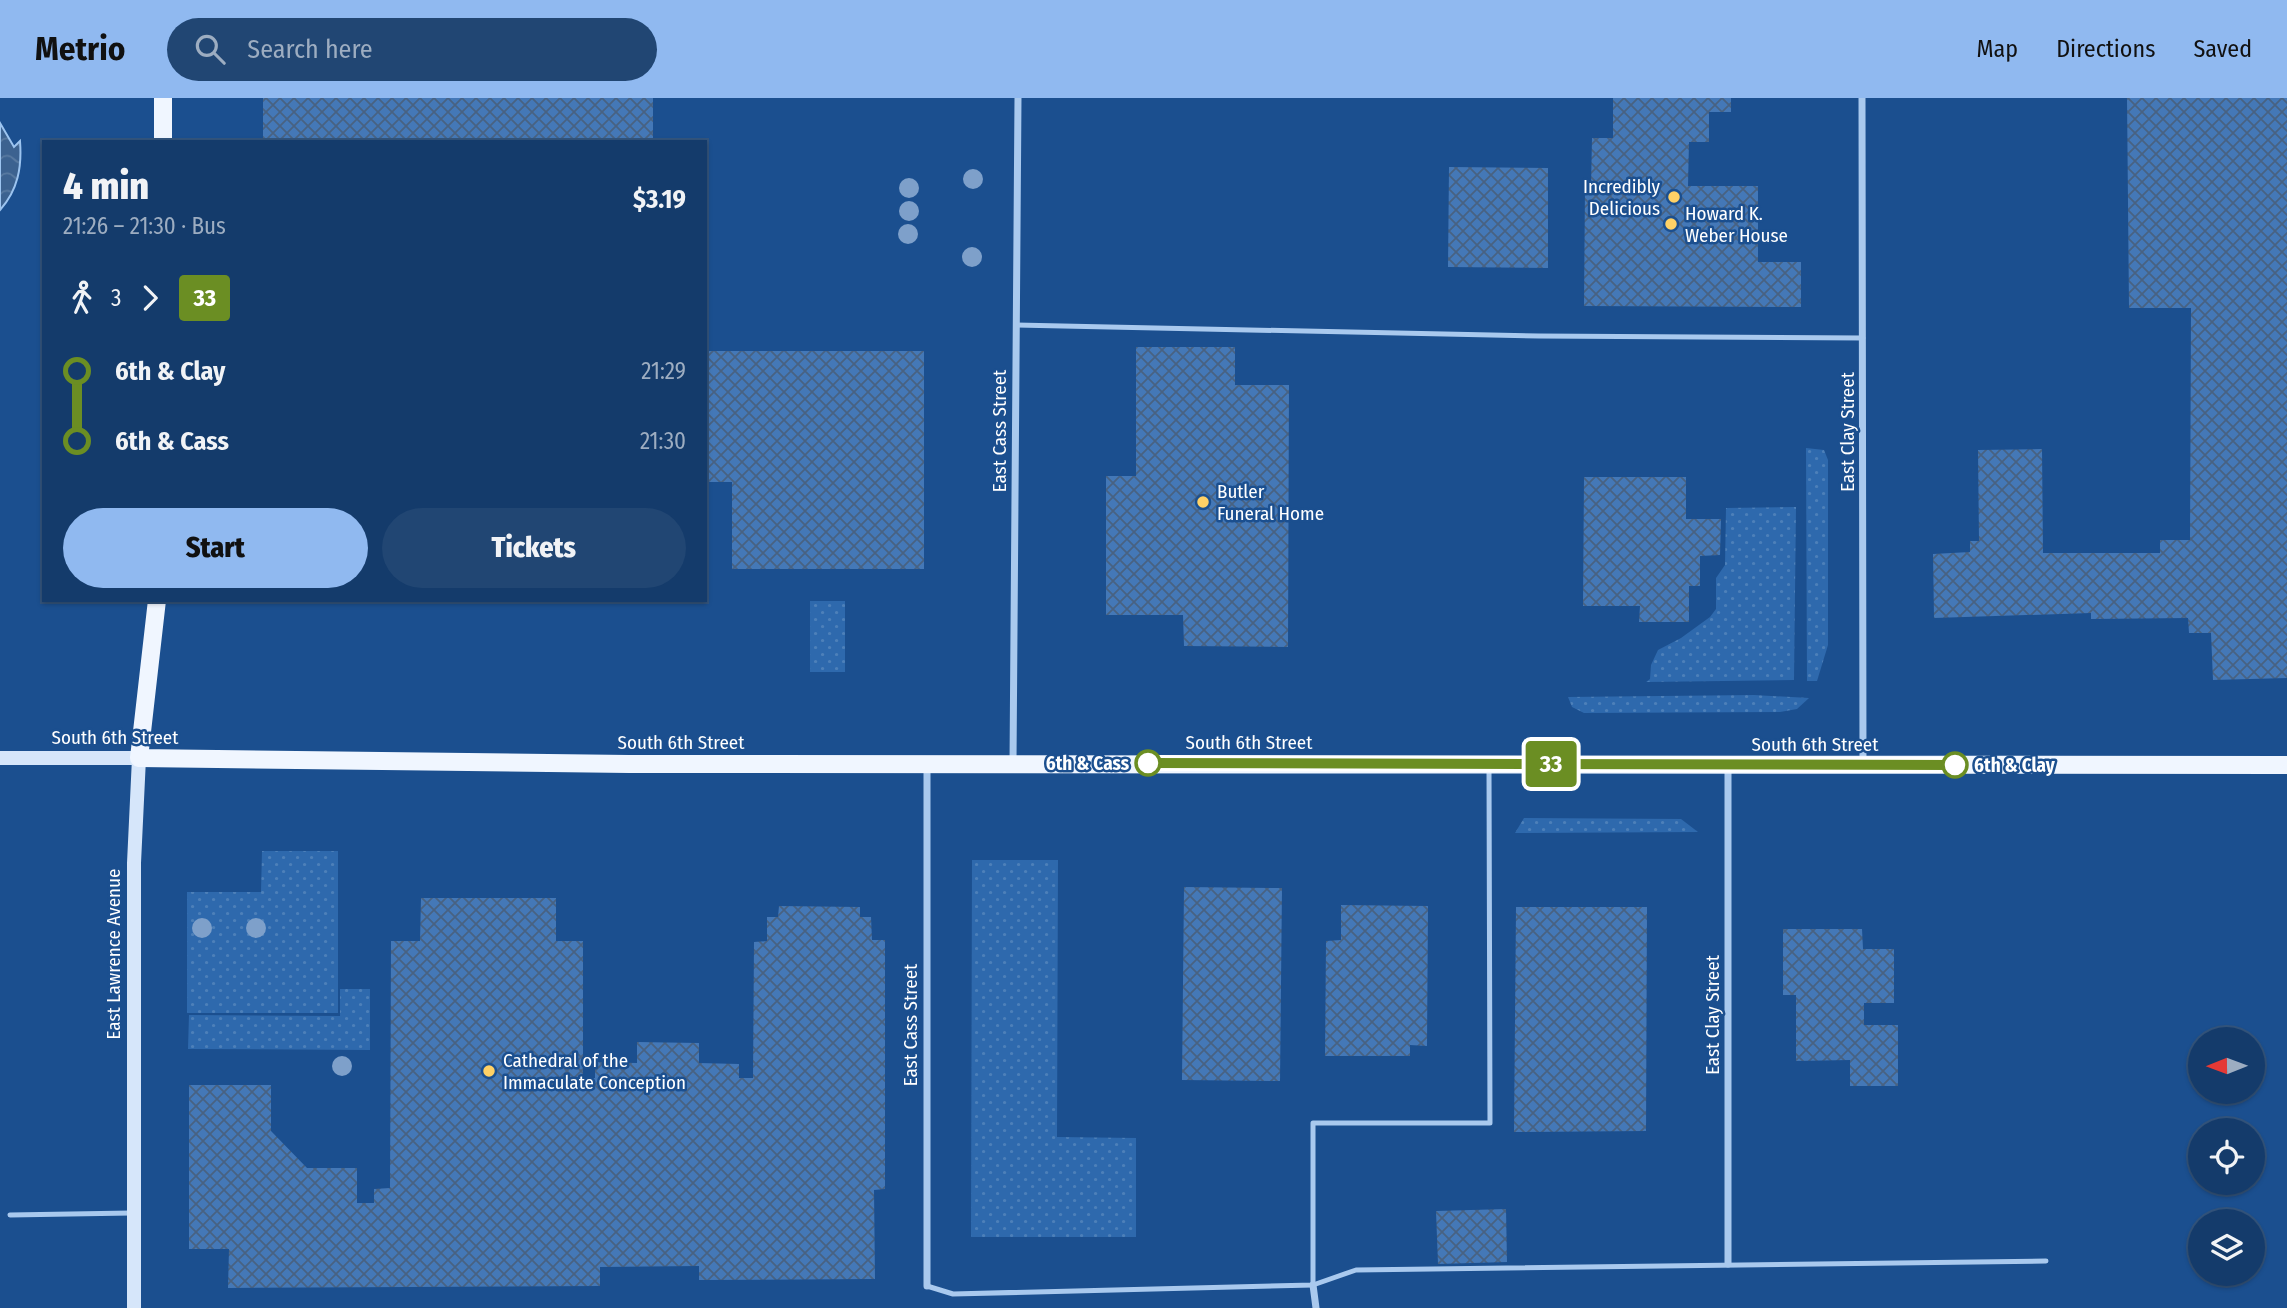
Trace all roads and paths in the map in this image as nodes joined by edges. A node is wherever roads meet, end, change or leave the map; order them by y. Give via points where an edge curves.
1 (163, 98) edge
2 (1018, 98) edge
3 (1863, 98) edge
4 (163, 140) edge
5 (1016, 324) junction
6 (1863, 338) junction
7 (157, 602) edge
8 (0, 758) edge
9 (139, 758) junction
10 (1013, 763) junction
11 (926, 764) junction
12 (1489, 764) junction
13 (1728, 765) junction
14 (1863, 765) junction
15 (2287, 765) edge
16 (134, 1213) junction
17 (10, 1215) dead end
18 (2046, 1261) dead end
19 (1728, 1264) junction
20 (1313, 1285) junction
21 (927, 1286) joint
22 (134, 1308) edge
23 (1316, 1308) edge

1 - 4 main road
2 - 5 street, East Cass Street
3 - 6 street, East Clay Street
5 - 6 lane via 1526,336
5 - 10 street, East Cass Street
6 - 14 street, East Clay Street
7 - 9 main road, East Lawrence Avenue
8 - 9 street, South 6th Street
9 - 11 main road, South 6th Street
9 - 16 street, East Lawrence Avenue via 134,863
10 - 11 main road, South 6th Street
10 - 12 main road, South 6th Street
11 - 21 street, East Cass Street
12 - 13 main road, South 6th Street
12 - 20 lane via 1490,1123 1313,1124
13 - 14 main road, South 6th Street
13 - 19 street, East Clay Street
14 - 15 main road, South 6th Street
16 - 17 lane
16 - 22 street, East Lawrence Avenue
18 - 19 lane
19 - 20 lane via 1356,1270
20 - 21 lane via 953,1294
20 - 23 street

